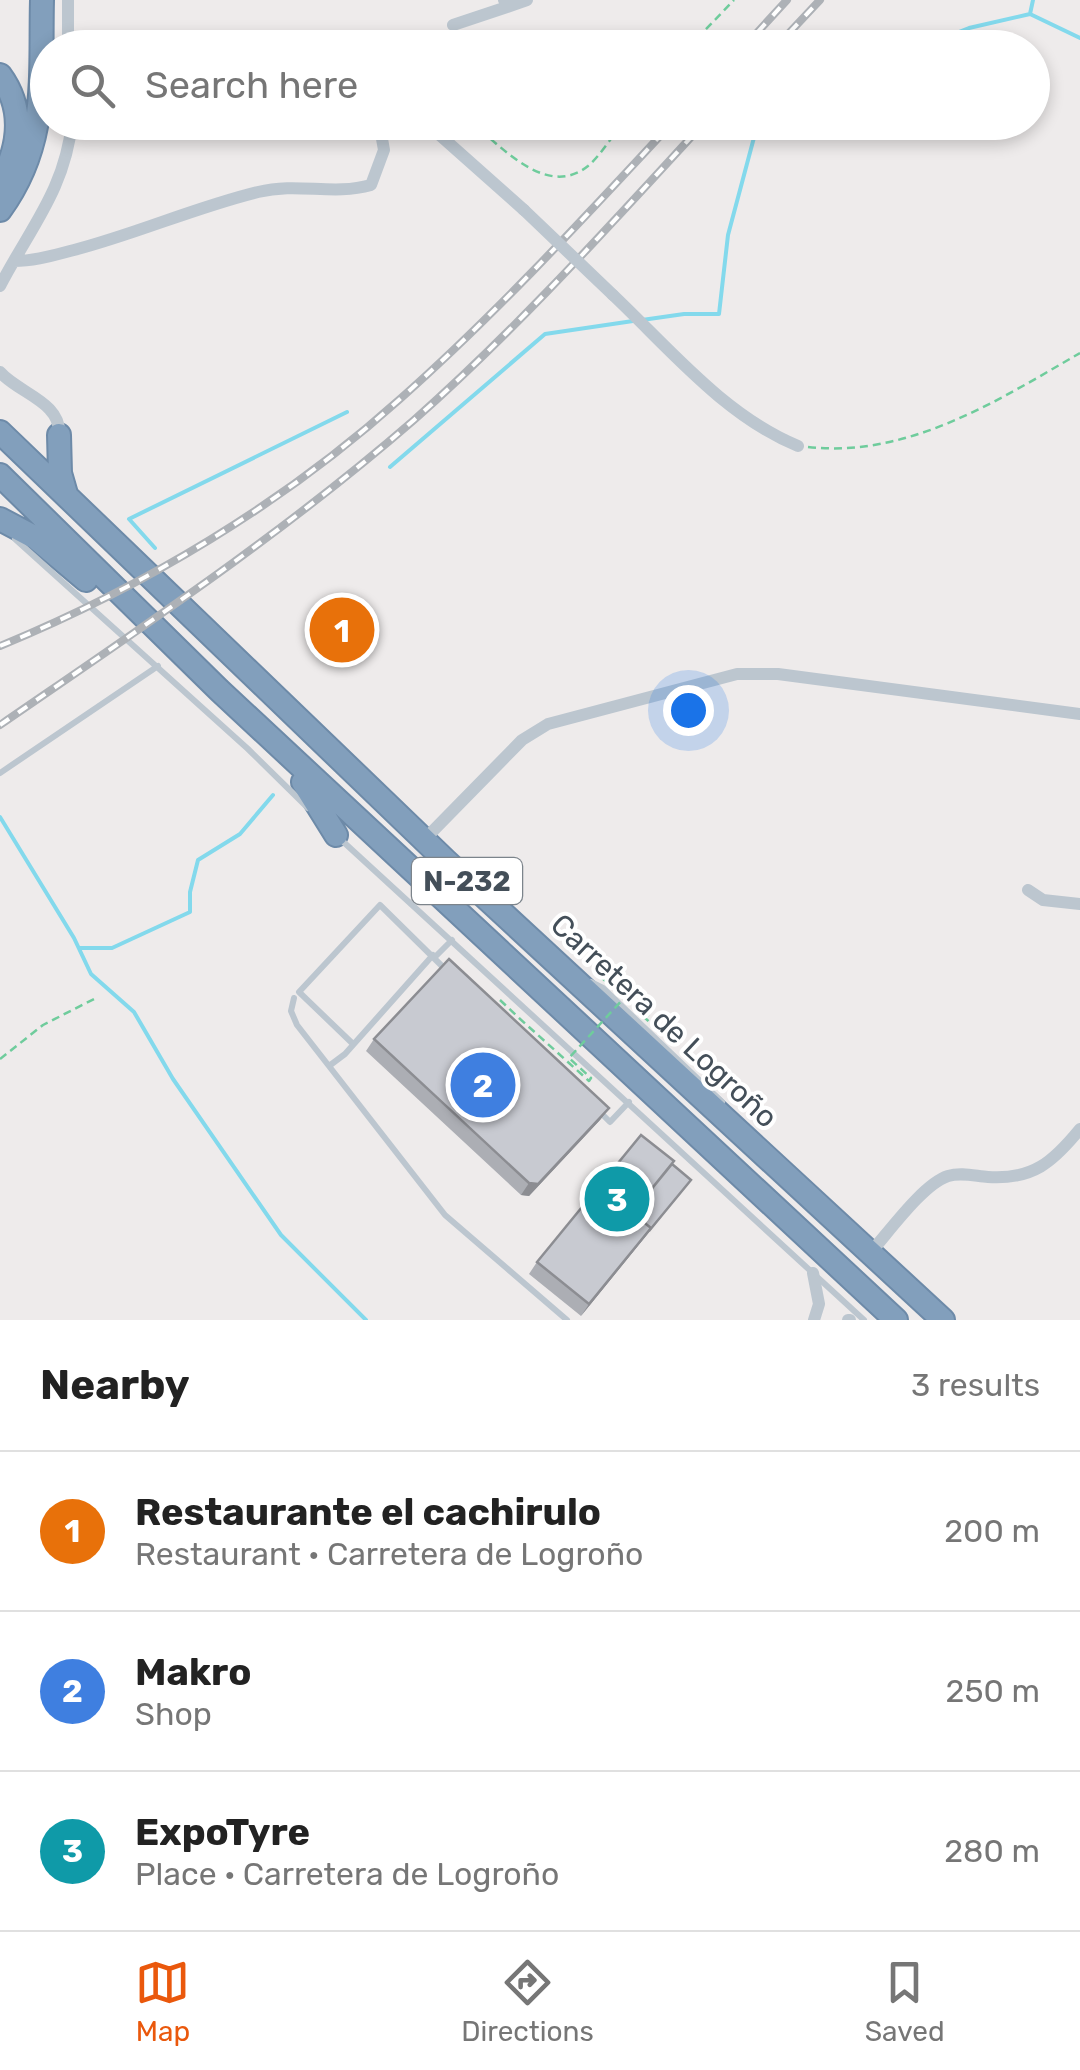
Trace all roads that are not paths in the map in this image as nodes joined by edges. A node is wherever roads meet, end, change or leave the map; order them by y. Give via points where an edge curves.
1 (42, 0) edge
2 (68, 0) edge
3 (527, 0) edge
4 (506, 4) edge
5 (453, 25) dead end
6 (42, 30) edge
7 (68, 30) edge
8 (0, 74) edge
9 (35, 140) edge
10 (70, 140) edge
11 (382, 140) edge
12 (445, 140) edge
13 (0, 183) edge
14 (0, 210) edge
15 (14, 261) junction
16 (0, 286) edge
17 (0, 372) edge
18 (0, 418) edge
19 (59, 434) junction
20 (13, 444) edge
21 (798, 446) road end
22 (0, 474) edge
23 (67, 497) junction
24 (0, 523) edge
25 (158, 666) junction
26 (213, 684) junction
27 (1080, 714) edge
28 (0, 772) edge
29 (336, 835) junction
30 (424, 840) junction
31 (1028, 890) dead end
32 (1080, 904) edge
33 (452, 940) junction
34 (434, 956) junction
35 (459, 982) edge
36 (294, 998) dead end
37 (352, 1044) junction
38 (329, 1066) junction
39 (628, 1102) junction
40 (596, 1109) edge
41 (1080, 1129) edge
42 (870, 1253) junction
43 (813, 1273) junction
44 (567, 1320) edge
45 (814, 1320) edge
46 (864, 1320) edge
47 (896, 1320) edge
48 (943, 1320) edge

1 - 6 highway
2 - 7 street
3 - 4 street
4 - 5 street
8 - 13 highway via 18,117 15,148
9 - 14 highway
10 - 15 street via 57,188
11 - 15 street via 371,184 346,192 304,186 259,192 128,236
12 - 21 street, bridge via 724,400 767,434
15 - 16 street
17 - 19 street via 54,412
18 - 20 highway, Carretera de Logroño
19 - 20 highway via 48,444
19 - 23 highway
20 - 23 highway, Carretera de Logroño / N-232
22 - 26 highway, Carretera de Logroño / N-232
23 - 30 highway, Carretera de Logroño / N-232
24 - 25 lane
24 - 26 highway via 36,538 151,640
25 - 28 lane
25 - 29 lane
26 - 29 highway via 312,791
26 - 47 highway, Carretera de Logroño / N-232
27 - 30 street via 737,674 548,724 522,740
29 - 33 lane
30 - 42 highway, Carretera de Logroño / N-232
31 - 32 street via 1043,900
33 - 34 lane
33 - 39 lane
34 - 35 lane
34 - 37 lane
34 - 37 lane via 380,905 299,992
36 - 38 lane via 294,1020
37 - 38 lane
38 - 44 lane via 444,1215
39 - 40 lane via 610,1122
39 - 43 lane
41 - 42 street via 1055,1159 1023,1176 944,1177
42 - 48 highway, Carretera de Logroño / N-232
43 - 45 street via 819,1304
43 - 46 lane

